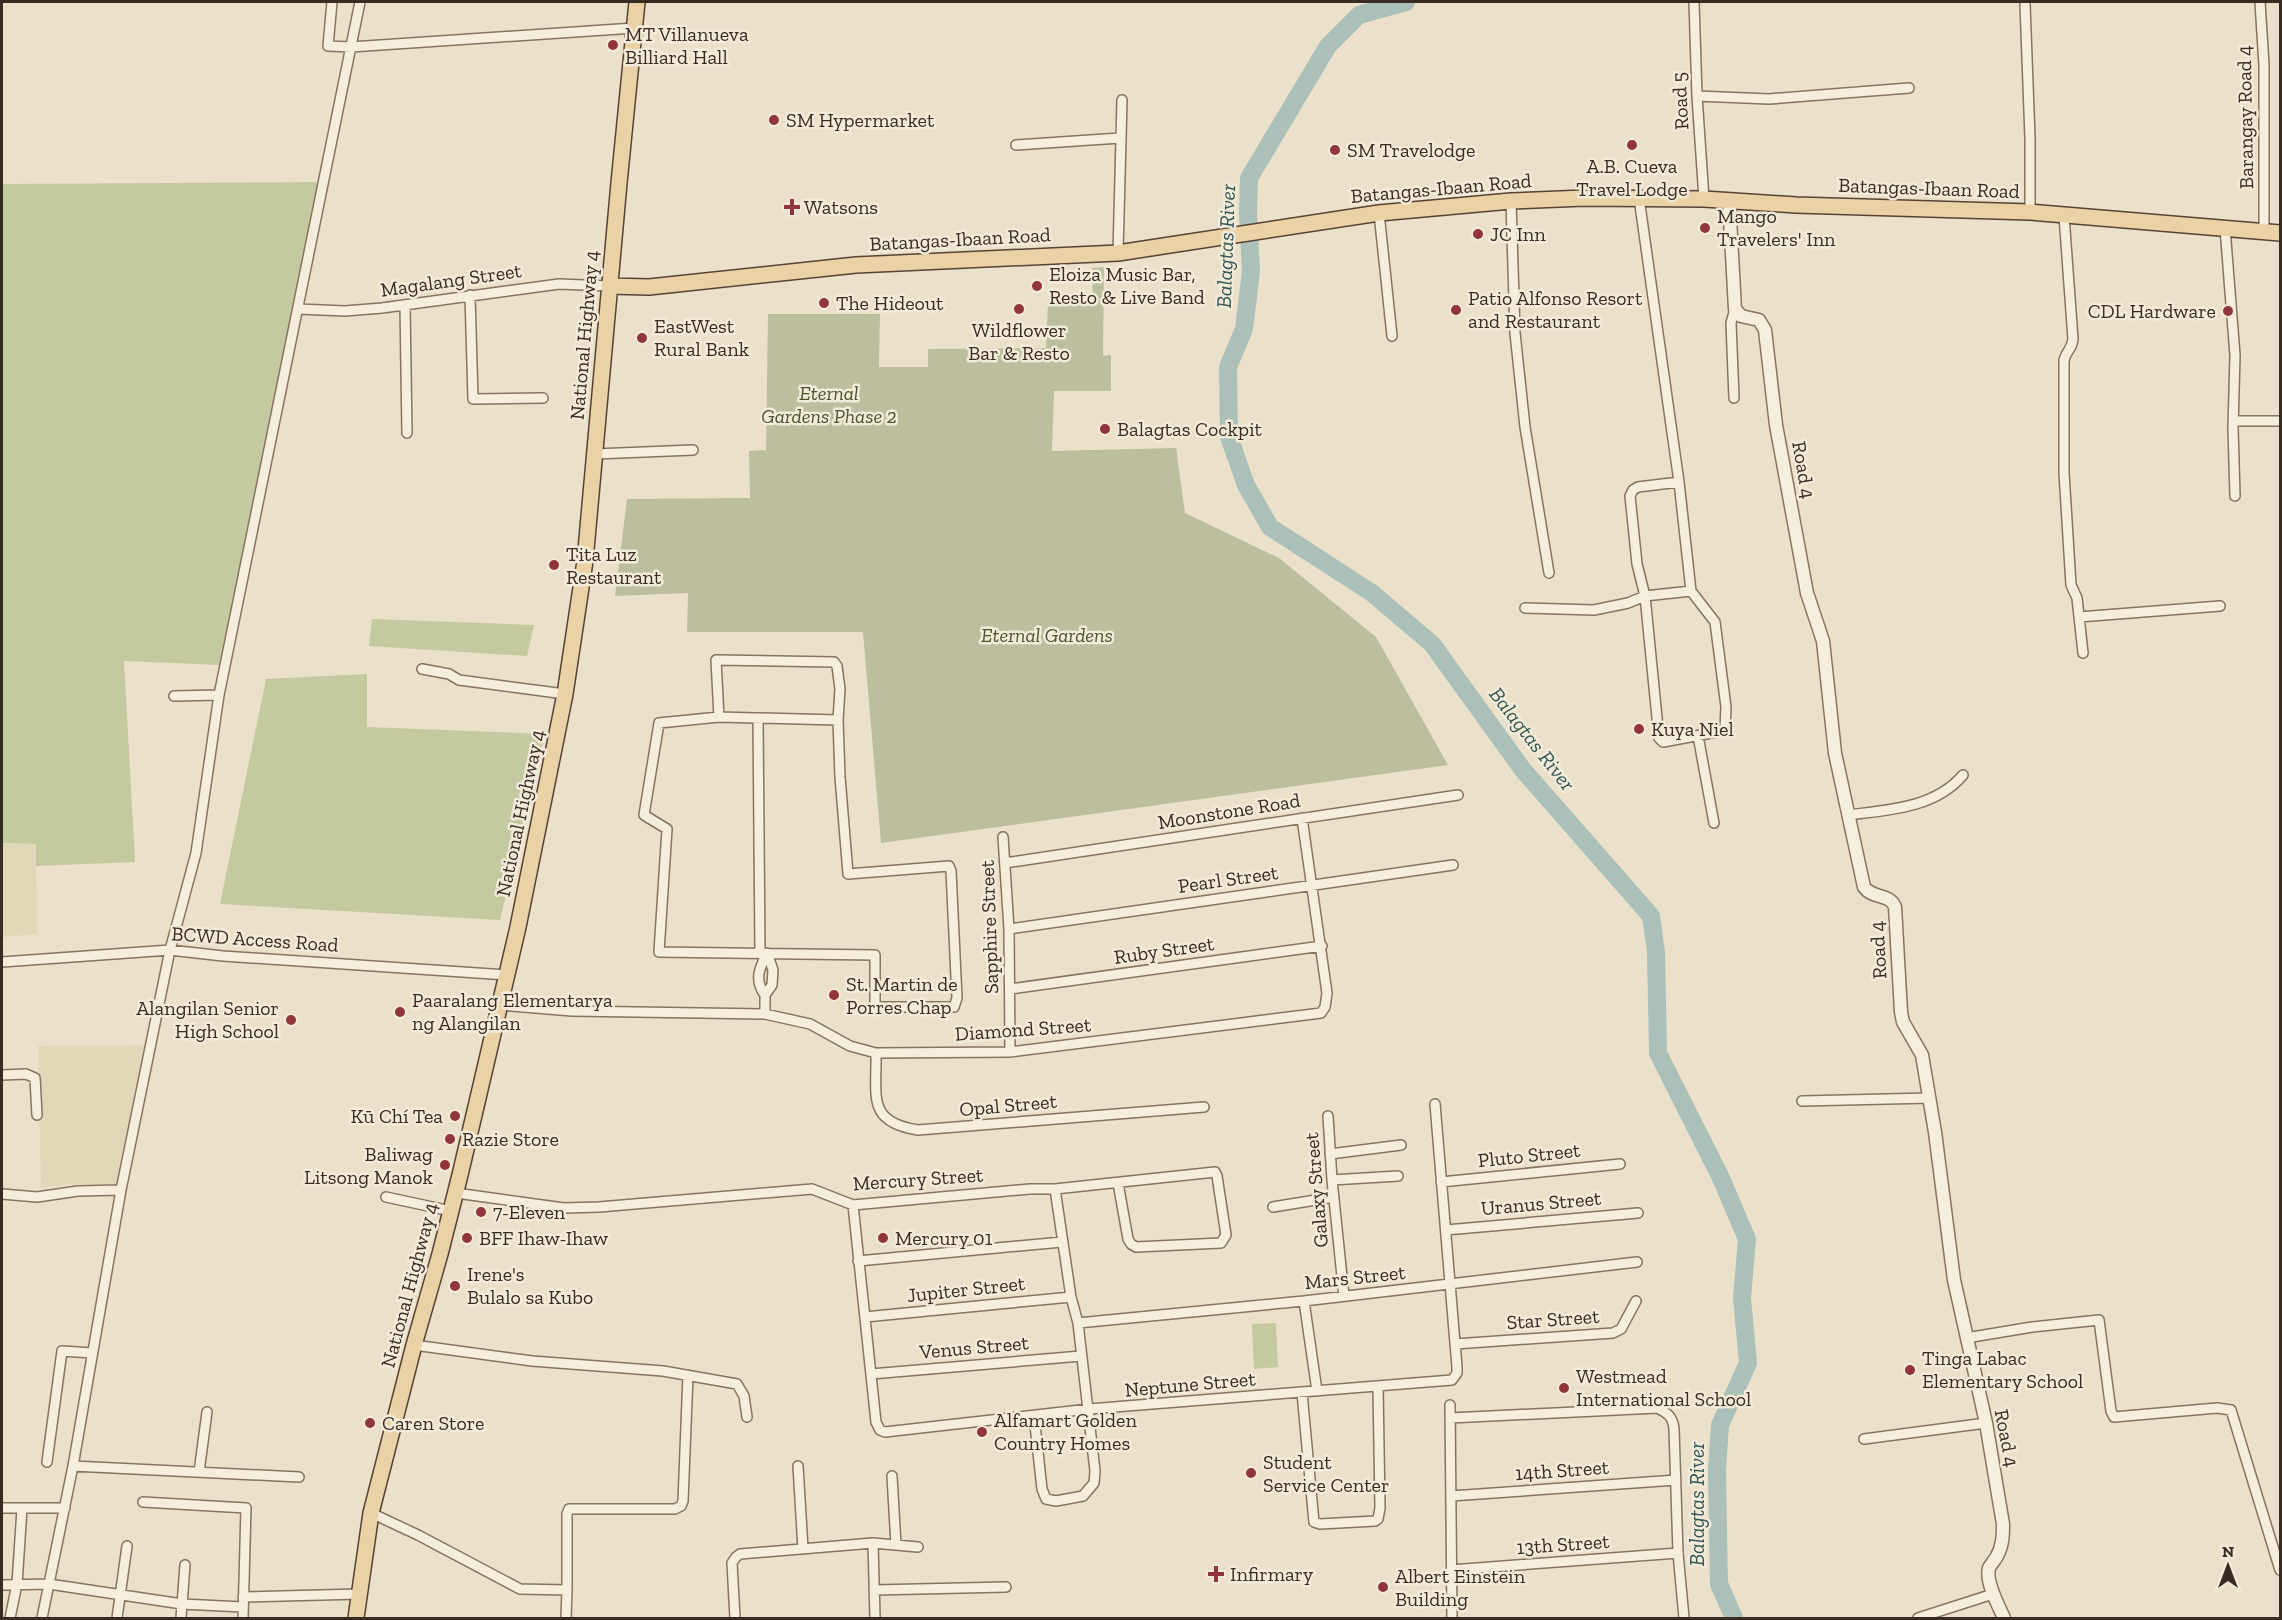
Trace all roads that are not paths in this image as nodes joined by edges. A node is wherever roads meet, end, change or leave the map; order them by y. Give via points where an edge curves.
1 (332, 2) edge
2 (360, 2) edge
3 (637, 2) edge
4 (1694, 2) edge
5 (2260, 2) edge
6 (2025, 4) dead end
7 (634, 28) junction
8 (351, 47) junction
9 (1909, 88) dead end
10 (1697, 96) junction
11 (1122, 99) dead end
12 (1120, 138) junction
13 (1016, 145) dead end
14 (1639, 198) junction
15 (1704, 199) junction
16 (1729, 200) junction
17 (1511, 201) junction
18 (2030, 212) junction
19 (1379, 213) junction
20 (2064, 216) junction
21 (2225, 228) junction
22 (2264, 232) junction
23 (2280, 233) edge
24 (1118, 253) junction
25 (609, 286) junction
26 (470, 295) junction
27 (405, 304) junction
28 (298, 309) junction
29 (1735, 309) junction
30 (1392, 336) dead end
31 (543, 398) dead end
32 (1734, 398) dead end
33 (2233, 420) junction
34 (2280, 421) edge
35 (407, 433) dead end
36 (693, 450) dead end
37 (595, 454) junction
38 (1679, 482) junction
39 (2235, 496) dead end
40 (1550, 573) dead end
41 (1691, 591) junction
42 (1645, 596) junction
43 (2220, 606) dead end
44 (1525, 608) dead end
45 (2079, 617) junction
46 (2083, 653) dead end
47 (422, 669) dead end
48 (566, 694) junction
49 (219, 695) junction
50 (174, 696) dead end
51 (719, 717) junction
52 (758, 718) junction
53 (838, 720) junction
54 (1698, 736) junction
55 (1963, 775) dead end
56 (1458, 795) dead end
57 (1848, 815) junction
58 (1302, 818) junction
59 (1714, 823) dead end
60 (1003, 837) dead end
61 (1005, 863) junction
62 (1452, 865) dead end
63 (1312, 885) junction
64 (1009, 929) junction
65 (1322, 946) junction
66 (170, 950) junction
67 (764, 953) junction
68 (2, 962) edge
69 (507, 975) junction
70 (1010, 989) junction
71 (765, 995) junction
72 (500, 1005) junction
73 (765, 1014) junction
74 (1010, 1052) junction
75 (876, 1053) junction
76 (2, 1075) edge
77 (1930, 1098) junction
78 (1802, 1101) dead end
79 (1435, 1104) dead end
80 (1204, 1107) dead end
81 (37, 1115) dead end
82 (1328, 1116) dead end
83 (1401, 1144) dead end
84 (1330, 1154) junction
85 (1620, 1164) dead end
86 (1398, 1176) dead end
87 (1332, 1180) junction
88 (1441, 1182) junction
89 (1118, 1183) junction
90 (1055, 1189) junction
91 (121, 1190) junction
92 (456, 1193) junction
93 (2, 1194) edge
94 (386, 1197) dead end
95 (1334, 1197) junction
96 (853, 1205) junction
97 (1273, 1207) dead end
98 (451, 1211) junction
99 (1638, 1213) dead end
100 (1446, 1230) junction
101 (1062, 1242) junction
102 (858, 1261) junction
103 (1636, 1262) dead end
104 (1451, 1284) junction
105 (1344, 1296) junction
106 (1071, 1297) junction
107 (1304, 1301) junction
108 (1636, 1301) dead end
109 (865, 1317) junction
110 (1077, 1323) junction
111 (1966, 1338) junction
112 (1455, 1344) junction
113 (414, 1345) junction
114 (92, 1353) junction
115 (1081, 1356) junction
116 (871, 1374) junction
117 (688, 1375) junction
118 (1378, 1387) junction
119 (1317, 1391) junction
120 (1302, 1393) junction
121 (1450, 1405) dead end
122 (1089, 1409) junction
123 (207, 1412) dead end
124 (1034, 1416) junction
125 (747, 1417) dead end
126 (1450, 1418) junction
127 (1986, 1423) junction
128 (1864, 1440) dead end
129 (47, 1462) dead end
130 (73, 1466) junction
131 (798, 1466) dead end
132 (199, 1472) junction
133 (892, 1476) dead end
134 (298, 1477) dead end
135 (1676, 1479) junction
136 (1451, 1496) junction
137 (143, 1502) dead end
138 (2, 1508) edge
139 (65, 1508) junction
140 (22, 1509) junction
141 (371, 1513) junction
142 (873, 1543) junction
143 (896, 1545) junction
144 (127, 1546) dead end
145 (918, 1547) dead end
146 (803, 1549) junction
147 (1678, 1553) junction
148 (185, 1565) dead end
149 (1451, 1570) junction
150 (2280, 1570) edge
151 (17, 1584) junction
152 (49, 1584) junction
153 (2, 1585) edge
154 (1006, 1587) dead end
155 (567, 1590) junction
156 (874, 1590) junction
157 (359, 1594) junction
158 (1993, 1594) junction
159 (120, 1596) junction
160 (243, 1597) junction
161 (182, 1604) junction
162 (243, 1607) junction
163 (10, 1618) edge
164 (42, 1618) edge
165 (117, 1618) edge
166 (181, 1618) edge
167 (243, 1618) edge
168 (356, 1618) edge
169 (566, 1618) edge
170 (735, 1618) edge
171 (875, 1618) edge
172 (1452, 1618) edge
173 (1684, 1618) edge
174 (1918, 1618) edge
175 (2003, 1618) edge

1 - 8 street via 328,46
2 - 8 street
3 - 7 main road, National Highway 4
4 - 10 street, Road 5
5 - 22 street, Barangay Road 4
6 - 18 street
7 - 8 street
7 - 25 main road, National Highway 4
8 - 28 street
9 - 10 street via 1769,99
10 - 15 street, Road 5
11 - 12 street
12 - 13 street
12 - 24 street
14 - 15 main road, Batangas-Ibaan Road
14 - 17 main road, Batangas-Ibaan Road
14 - 38 street
15 - 16 main road, Batangas-Ibaan Road
16 - 18 main road, Batangas-Ibaan Road
16 - 29 street
17 - 19 main road, Batangas-Ibaan Road
17 - 40 street via 1515,333
18 - 20 main road, Batangas-Ibaan Road
19 - 24 main road, Batangas-Ibaan Road
19 - 30 street
20 - 21 main road, Batangas-Ibaan Road
20 - 45 street via 2073,339 2064,361 2064,473 2071,585
21 - 22 main road, Batangas-Ibaan Road
21 - 33 street via 2235,355
22 - 23 main road, Batangas-Ibaan Road
24 - 25 main road, Batangas-Ibaan Road via 867,264 648,287
25 - 26 street, Magalang Street via 559,284
25 - 37 main road, National Highway 4
26 - 27 street, Magalang Street
26 - 31 street via 473,399
27 - 28 street, Magalang Street via 345,311
27 - 35 street
28 - 49 street
29 - 32 street via 1731,323
29 - 57 street, Road 4 via 1741,316 1759,320 1765,330 1776,425 1807,593 1824,641 1831,727
33 - 34 street
33 - 39 street
36 - 37 street
37 - 48 main road, National Highway 4
38 - 41 street
38 - 42 street via 1638,487 1630,496 1637,564
41 - 42 street
41 - 54 street via 1715,622 1726,707 1725,728
42 - 44 street via 1594,610
42 - 54 street via 1659,738 1663,742
43 - 45 street
45 - 46 street
47 - 48 street via 459,680
48 - 69 main road, National Highway 4
49 - 50 street
49 - 66 street via 196,853
51 - 52 street
51 - 53 street via 716,660 834,662 840,689
51 - 67 street via 659,723 644,815 667,829 659,952
52 - 53 street
52 - 67 street
53 - 67 street via 848,874 949,866 957,998 954,1007 875,1007 875,955
54 - 59 street
55 - 57 street via 1949,790 1929,800
56 - 58 street, Moonstone Road
57 - 77 street, Road 4 via 1864,887 1869,894 1889,898 1895,907 1901,1012 1922,1056
58 - 61 street, Moonstone Road
58 - 63 street, Diamond Street
60 - 61 street, Sapphire Street
61 - 64 street, Sapphire Street
62 - 63 street, Pearl Street
63 - 64 street, Pearl Street
63 - 65 street, Diamond Street
64 - 70 street, Sapphire Street
65 - 70 street, Ruby Street
65 - 74 street, Diamond Street via 1327,993 1321,1014
66 - 68 street, BCWD Access Road
66 - 69 street, BCWD Access Road
66 - 91 street
67 - 71 street via 758,986
67 - 71 street via 773,970 772,985
69 - 72 main road, National Highway 4
70 - 74 street, Sapphire Street
71 - 73 street
72 - 73 street, Diamond Street via 572,1011
72 - 92 main road, National Highway 4
73 - 75 street, Diamond Street via 810,1024 850,1046
74 - 75 street, Diamond Street
75 - 80 street, Opal Street via 878,1104 883,1117 899,1127 918,1130
76 - 81 street via 26,1074 35,1078
77 - 78 street
77 - 111 street, Road 4 via 1954,1280
79 - 88 street, Neptune Street
82 - 84 street, Galaxy Street
83 - 84 street
84 - 87 street, Galaxy Street
85 - 88 street, Pluto Street
86 - 87 street
87 - 95 street, Galaxy Street
88 - 100 street, Neptune Street
89 - 89 street, Mercury Street via 1128,1239 1136,1247 1224,1240 1215,1172
89 - 90 street, Mercury Street
90 - 96 street, Mercury Street
90 - 101 street
91 - 93 street via 37,1197
91 - 114 street
92 - 96 street, Mercury Street via 564,1208 812,1189
92 - 98 main road, National Highway 4
94 - 98 street
95 - 97 street
95 - 105 street, Galaxy Street
96 - 102 street, Neptune Street
98 - 113 main road, National Highway 4
99 - 100 street, Uranus Street
100 - 104 street, Neptune Street
101 - 102 street
101 - 106 street
102 - 109 street, Neptune Street
103 - 104 street, Mars Street
104 - 105 street, Mars Street
104 - 112 street, Neptune Street
105 - 107 street, Mars Street
106 - 109 street, Jupiter Street
106 - 110 street
107 - 110 street, Mars Street
107 - 119 street
108 - 112 street, Star Street via 1621,1329 1613,1333
109 - 116 street, Neptune Street
110 - 115 street
111 - 127 street, Road 4
111 - 150 street via 2099,1320 2114,1417 2231,1410
112 - 118 street, Neptune Street via 1457,1373 1452,1380
113 - 117 street via 532,1361
113 - 141 main road, National Highway 4
114 - 129 street via 62,1351
114 - 130 street
115 - 116 street, Venus Street
115 - 122 street
116 - 124 street, Neptune Street via 876,1422 885,1432
117 - 125 street via 737,1384 744,1396
117 - 155 street via 681,1506 569,1509
118 - 119 street, Neptune Street
118 - 120 street via 1380,1508 1375,1521 1314,1522
119 - 120 street, Neptune Street
120 - 122 street, Neptune Street
121 - 126 street
122 - 124 street, Neptune Street
122 - 124 street via 1094,1484 1083,1496 1056,1500 1046,1499 1042,1489
123 - 132 street
126 - 135 street via 1657,1408 1673,1419
126 - 136 street
127 - 128 street
127 - 158 street, Road 4 via 2003,1524 2003,1540 1989,1569
130 - 132 street
130 - 139 street
131 - 146 street
132 - 134 street
133 - 143 street
135 - 136 street, 14th Street
135 - 147 street
136 - 149 street
137 - 160 street via 246,1508
138 - 140 street
139 - 140 street
139 - 152 street
140 - 151 street
141 - 155 street via 520,1589
141 - 157 main road, National Highway 4
142 - 143 street
142 - 146 street
142 - 156 street
143 - 145 street
144 - 159 street
146 - 170 street via 736,1557 732,1563
147 - 149 street, 13th Street
147 - 173 street
148 - 161 street
149 - 172 street
151 - 152 street
151 - 153 street
151 - 163 street
152 - 159 street
152 - 164 street
154 - 156 street
155 - 169 street
156 - 171 street
157 - 160 street
157 - 168 main road, National Highway 4
158 - 174 street
158 - 175 street, Road 4
159 - 161 street
159 - 165 street
160 - 162 street
161 - 162 street
161 - 166 street
162 - 167 street

